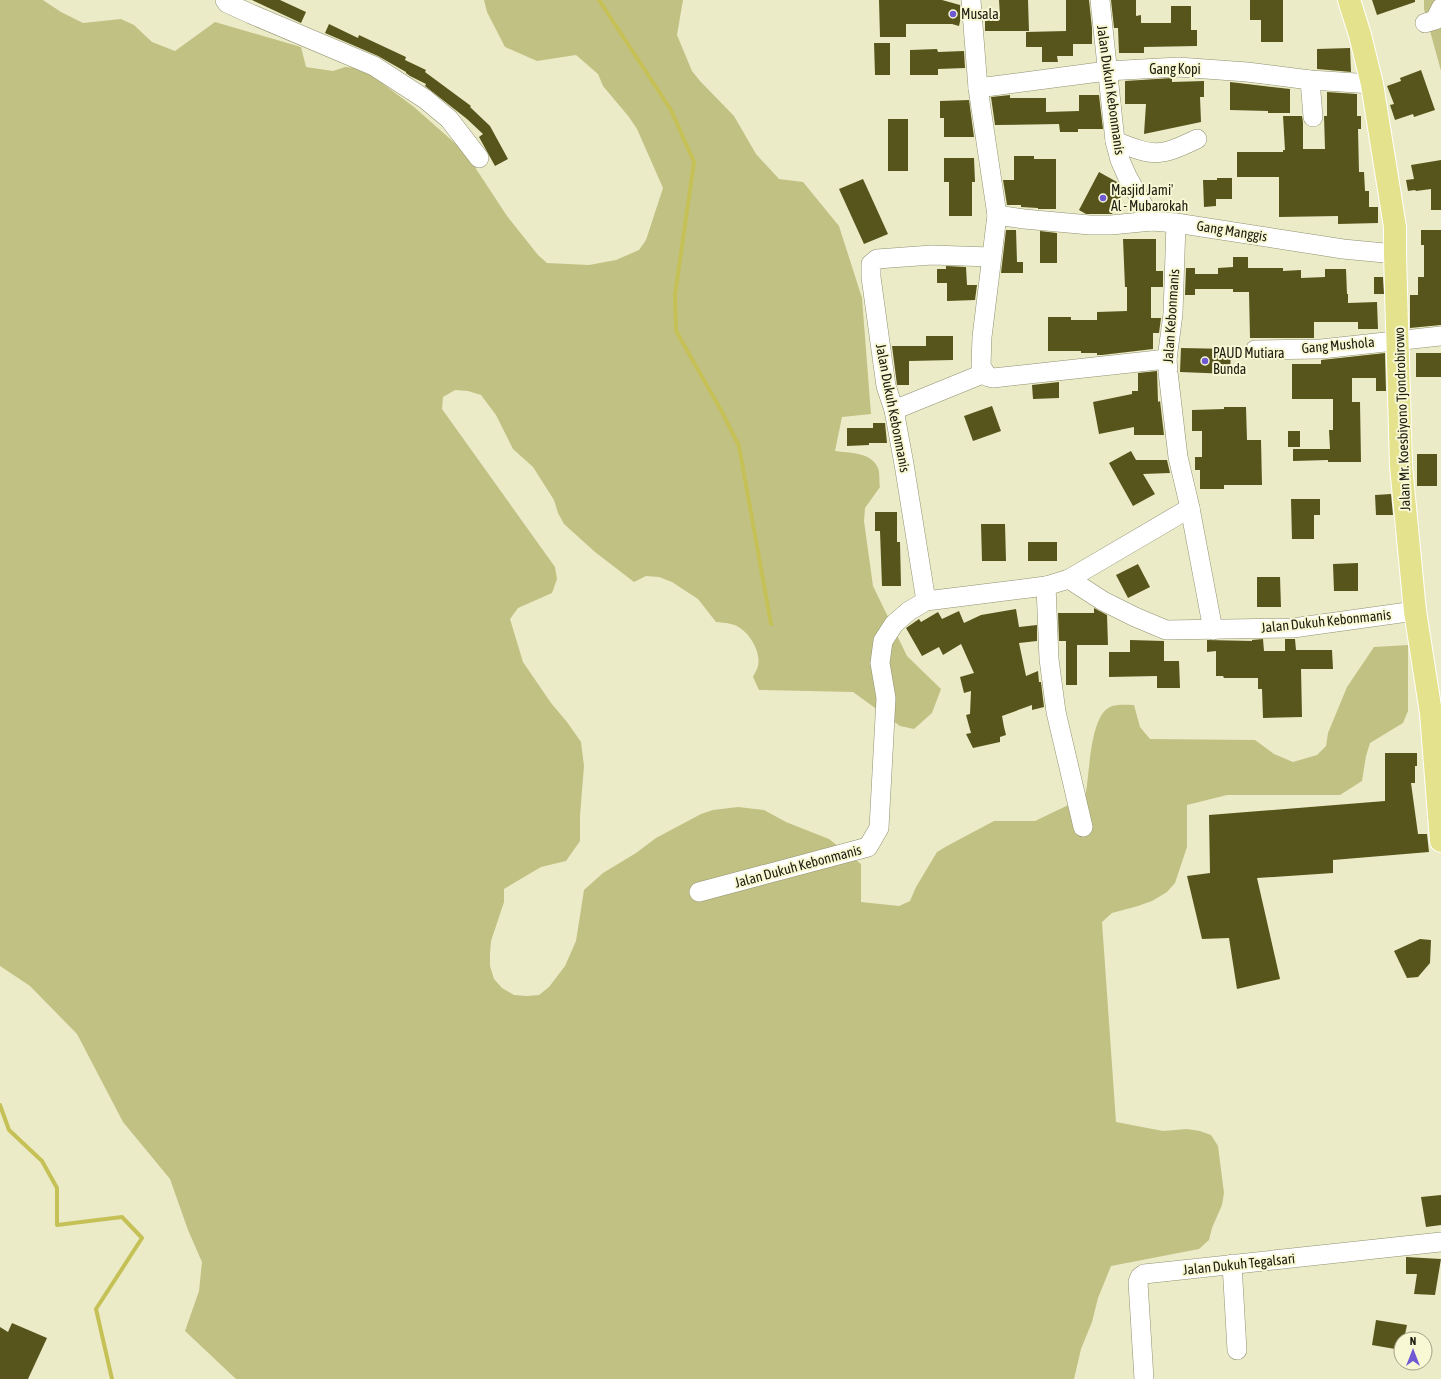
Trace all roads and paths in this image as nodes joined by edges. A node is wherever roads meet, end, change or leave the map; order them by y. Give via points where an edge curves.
1 (225, 0) edge
2 (972, 0) edge
3 (1100, 0) edge
4 (1349, 0) edge
5 (1441, 8) edge
6 (1425, 23) dead end
7 (1107, 72) junction
8 (1310, 80) junction
9 (1372, 84) junction
10 (978, 88) junction
11 (1313, 117) dead end
12 (1197, 139) dead end
13 (1115, 141) junction
14 (479, 158) dead end
15 (997, 215) junction
16 (1152, 221) junction
17 (1176, 223) junction
18 (1395, 254) junction
19 (991, 257) junction
20 (1441, 336) edge
21 (1398, 340) junction
22 (1255, 350) dead end
23 (1167, 359) junction
24 (985, 373) junction
25 (894, 410) junction
26 (1190, 508) junction
27 (1069, 579) junction
28 (1046, 586) junction
29 (926, 601) junction
30 (1415, 612) junction
31 (1213, 630) junction
32 (1436, 714) edge
33 (1083, 827) dead end
34 (1441, 841) edge
35 (699, 892) dead end
36 (1441, 1242) edge
37 (1232, 1264) junction
38 (1237, 1350) dead end
39 (1144, 1379) edge

1 - 14 street via 251,14 374,66 425,99 449,119
2 - 10 street
3 - 7 street, Jalan Dukuh Kebonmanis
4 - 9 main road, Jalan Mr. Koesbiyono Tjondrobirowo
5 - 6 street via 1435,20
7 - 8 street, Gang Kopi via 1178,67
7 - 10 street, Gang Kopi
7 - 13 street, Jalan Dukuh Kebonmanis
8 - 9 street, Gang Kopi
8 - 11 street
9 - 18 main road, Jalan Mr. Koesbiyono Tjondrobirowo via 1396,227
10 - 15 street
12 - 13 street via 1172,150 1154,154
13 - 16 street, Jalan Dukuh Kebonmanis via 1127,176
15 - 16 street, Gang Manggis via 1090,225
15 - 19 street
16 - 17 street, Gang Manggis
17 - 18 street, Gang Manggis via 1343,249
17 - 23 street, Jalan Kebonmanis via 1173,314
18 - 21 main road, Jalan Mr. Koesbiyono Tjondrobirowo
19 - 24 street via 982,337 981,366
19 - 25 street, Jalan Dukuh Kebonmanis via 932,255 877,259 871,264 885,378
20 - 21 street, Gang Mushola
21 - 22 street, Gang Mushola via 1321,349
21 - 30 main road, Jalan Mr. Koesbiyono Tjondrobirowo via 1401,466
23 - 24 street via 993,378
23 - 26 street, Jalan Kebonmanis via 1178,457
24 - 25 street
25 - 29 street, Jalan Dukuh Kebonmanis
26 - 27 street, Jalan Dukuh Kebonmanis
26 - 31 street
27 - 28 street, Jalan Dukuh Kebonmanis
27 - 31 street, Jalan Dukuh Kebonmanis via 1103,601 1166,630
28 - 29 street, Jalan Dukuh Kebonmanis
28 - 33 street via 1049,659 1056,712
29 - 35 street, Jalan Dukuh Kebonmanis via 894,624 883,641 880,663 886,698 879,828 868,847
30 - 31 street, Jalan Dukuh Kebonmanis via 1293,628
30 - 32 main road, Jalan Mr. Koesbiyono Tjondrobirowo
32 - 34 main road, Jalan Mr. Koesbiyono Tjondrobirowo
36 - 37 street, Jalan Dukuh Tegalsari
37 - 38 street
37 - 39 street, Jalan Dukuh Tegalsari via 1144,1274 1140,1277 1138,1282

